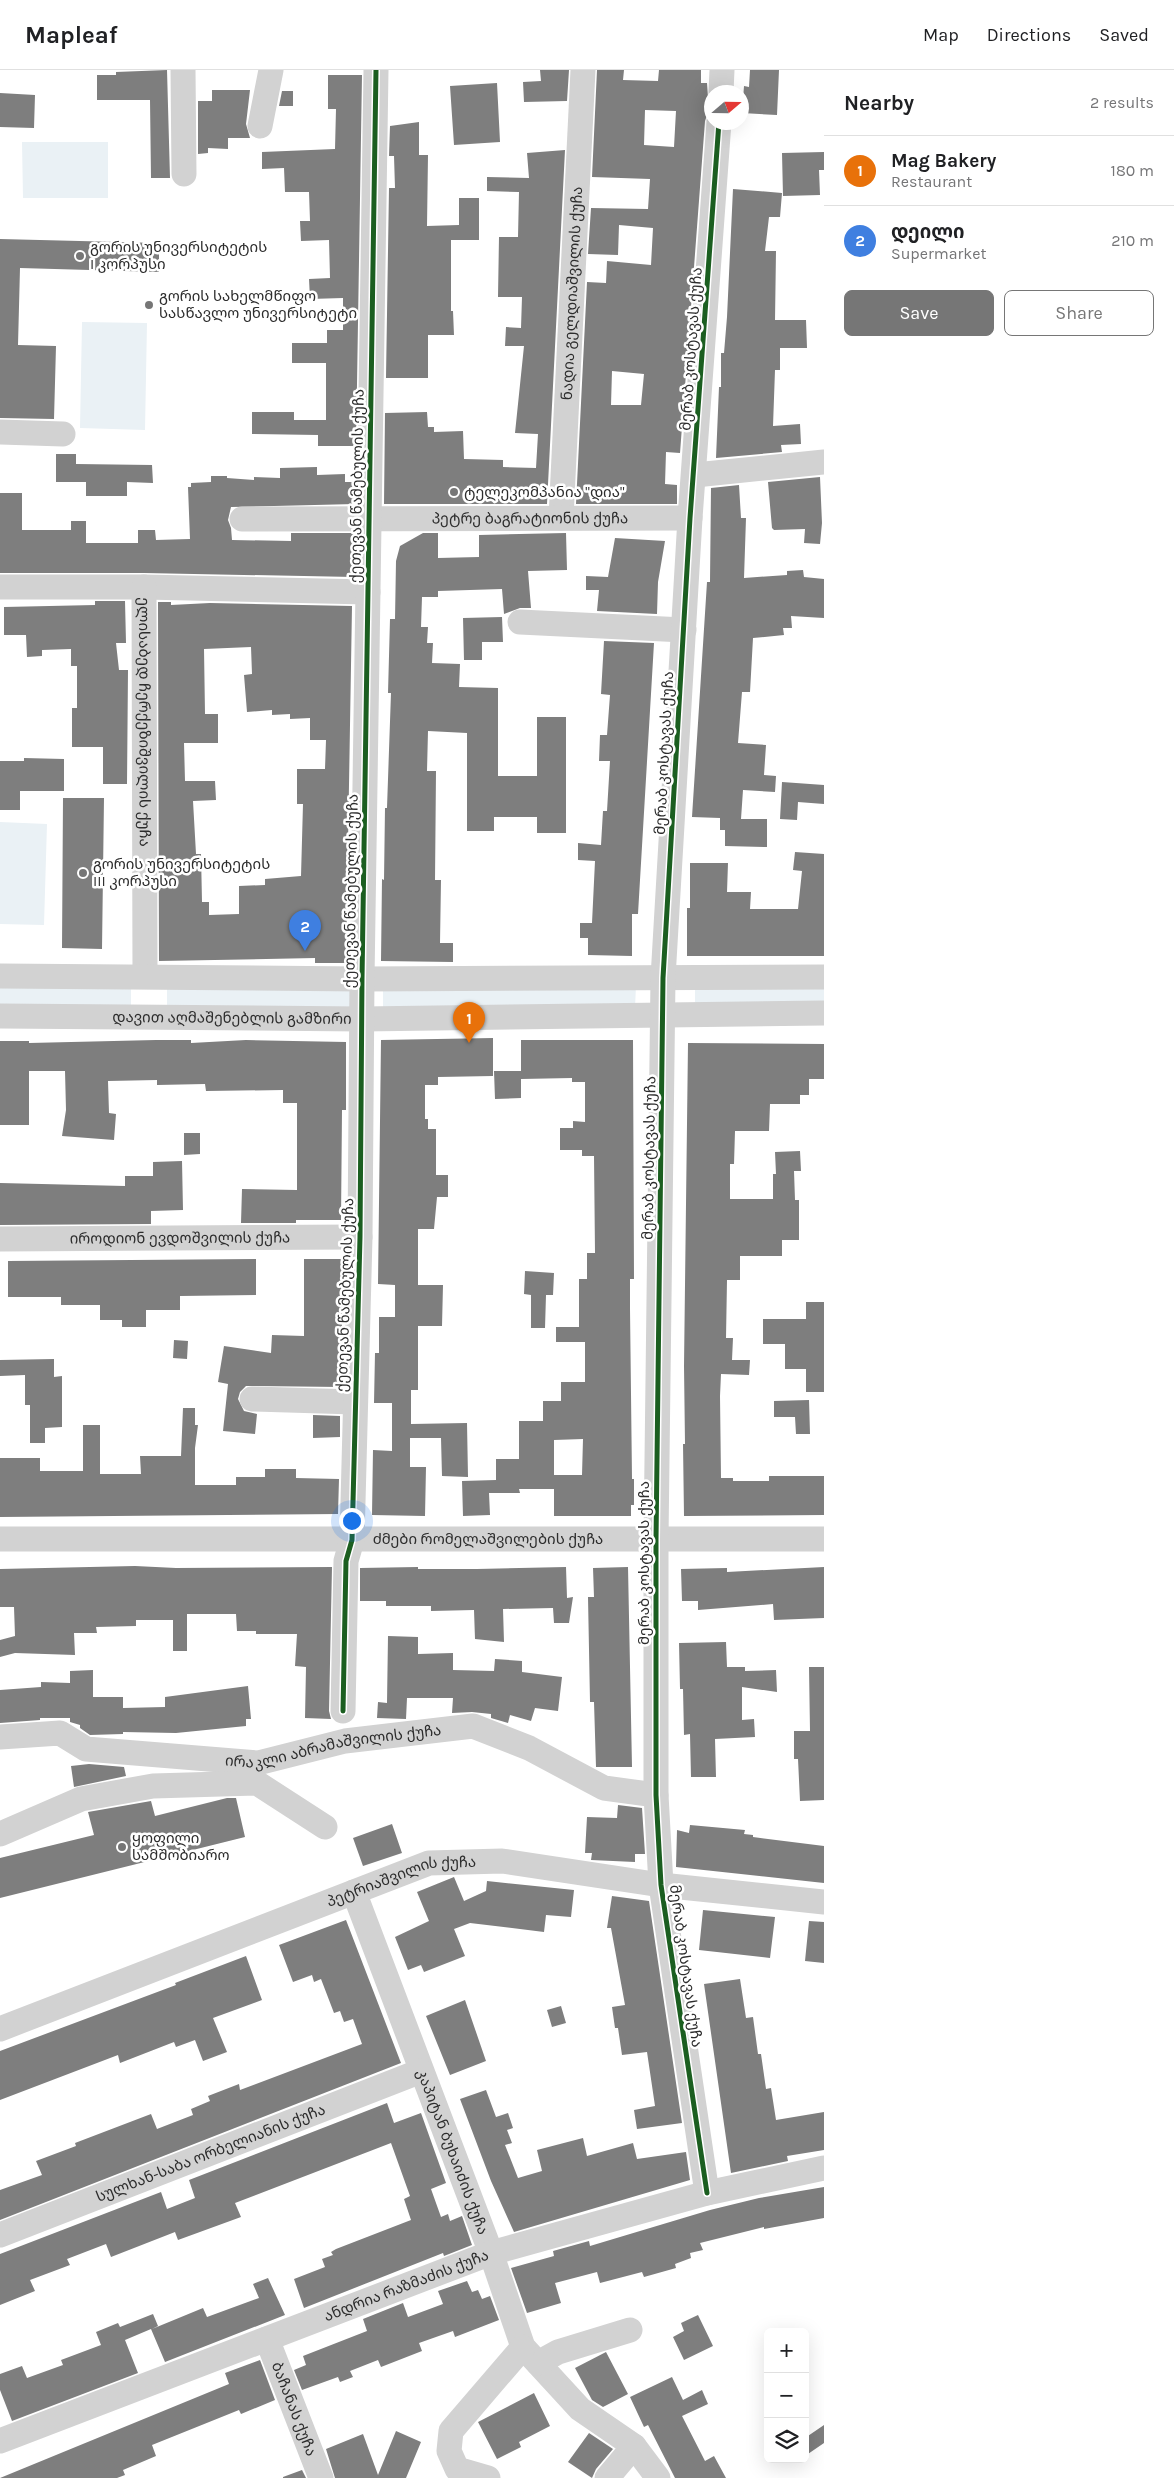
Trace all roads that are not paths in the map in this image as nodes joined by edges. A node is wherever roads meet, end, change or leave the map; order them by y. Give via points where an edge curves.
1 (182, 70) edge
2 (271, 70) edge
3 (376, 70) edge
4 (583, 70) edge
5 (722, 70) edge
6 (721, 85) edge
7 (260, 126) dead end
8 (717, 130) edge
9 (184, 174) dead end
10 (0, 432) edge
11 (63, 434) dead end
12 (824, 462) edge
13 (695, 475) junction
14 (369, 518) junction
15 (561, 518) junction
16 (690, 518) junction
17 (242, 519) dead end
18 (0, 587) edge
19 (144, 587) junction
20 (368, 592) junction
21 (520, 622) dead end
22 (684, 630) junction
23 (0, 976) edge
24 (145, 976) junction
25 (824, 977) edge
26 (663, 978) junction
27 (362, 979) junction
28 (824, 1013) edge
29 (664, 1014) junction
30 (0, 1016) edge
31 (362, 1019) junction
32 (360, 1238) junction
33 (0, 1239) edge
34 (252, 1399) dead end
35 (355, 1402) junction
36 (0, 1539) edge
37 (824, 1539) edge
38 (352, 1540) junction
39 (656, 1540) junction
40 (343, 1711) dead end
41 (0, 1737) edge
42 (656, 1795) junction
43 (324, 1827) dead end
44 (0, 1834) edge
45 (661, 1885) junction
46 (354, 1892) junction
47 (824, 1902) edge
48 (0, 2029) edge
49 (421, 2071) junction
50 (824, 2168) edge
51 (707, 2193) junction
52 (0, 2234) edge
53 (491, 2253) junction
54 (630, 2330) dead end
55 (267, 2339) junction
56 (530, 2355) junction
57 (0, 2441) edge
58 (634, 2446) junction
59 (321, 2478) edge
60 (488, 2478) edge
61 (607, 2478) edge
62 (658, 2478) edge

1 - 9 street
2 - 7 street
3 - 14 street, ქეთევან წამებულის ქუჩა
4 - 15 street, ნადია გელდიაშვილის ქუჩა
5 - 6 street
8 - 13 street, მერაბ კოსტავას ქუჩა
10 - 11 street
12 - 13 street
13 - 16 street, მერაბ კოსტავას ქუჩა
14 - 15 street, პეტრე ბაგრატიონის ქუჩა
14 - 17 street, პეტრე ბაგრატიონის ქუჩა
14 - 20 street, ქეთევან წამებულის ქუჩა
15 - 16 street, პეტრე ბაგრატიონის ქუჩა
16 - 22 street, მერაბ კოსტავას ქუჩა
18 - 19 street
19 - 20 street
19 - 24 street, ელისაბედ ჩერქეზიშვილის ქუჩა
20 - 27 street, ქეთევან წამებულის ქუჩა
21 - 22 street
22 - 26 street, მერაბ კოსტავას ქუჩა
23 - 24 street
24 - 27 street
25 - 26 street
26 - 27 street
26 - 29 street, მერაბ კოსტავას ქუჩა
27 - 31 street, ქეთევან წამებულის ქუჩა
28 - 29 street, დავით აღმაშენებლის გამზირი
29 - 31 street, დავით აღმაშენებლის გამზირი
29 - 39 street, მერაბ კოსტავას ქუჩა
30 - 31 street, დავით აღმაშენებლის გამზირი
31 - 32 street, ქეთევან წამებულის ქუჩა
32 - 33 street, იროდიონ ევდოშვილის ქუჩა
32 - 35 street, ქეთევან წამებულის ქუჩა
34 - 35 street
35 - 38 street, ქეთევან წამებულის ქუჩა
36 - 38 street, ძმები რომელაშვილების ქუჩა
37 - 39 street, ძმები რომელაშვილების ქუჩა
38 - 39 street, ძმები რომელაშვილების ქუჩა
38 - 40 street, ქეთევან წამებულის ქუჩა via 346,1561
39 - 42 street, მერაბ კოსტავას ქუჩა
41 - 42 street, ირაკლი აბრამაშვილის ქუჩა via 60,1733 86,1749 258,1763 345,1741 473,1726 529,1748 604,1788
42 - 45 street, მერაბ კოსტავას ქუჩა
43 - 44 street via 257,1783 153,1786 81,1799
45 - 46 street, პეტრიაშვილის ქუჩა via 502,1861 429,1863
45 - 47 street, პეტრიაშვილის ქუჩა
45 - 51 street, მერაბ კოსტავას ქუჩა
46 - 48 street, პეტრიაშვილის ქუჩა
46 - 49 street, კაპიტან ბუხაიძის ქუჩა
49 - 52 street, სულხან-საბა ორბელიანის ქუჩა
49 - 53 street, კაპიტან ბუხაიძის ქუჩა
50 - 51 street, ანდრია რაზმაძის ქუჩა
51 - 53 street, ანდრია რაზმაძის ქუჩა
53 - 55 street, ანდრია რაზმაძის ქუჩა
53 - 56 street, კაპიტან ბუხაიძის ქუჩა
54 - 56 street via 558,2352
55 - 57 street, ანდრია რაზმაძის ქუჩა
55 - 59 street, ბაჩანას ქუჩა
56 - 58 street, კაპიტან ბუხაიძის ქუჩა via 580,2409
56 - 60 street via 451,2431 449,2451 457,2469
58 - 61 street
58 - 62 street, კაპიტან ბუხაიძის ქუჩა

